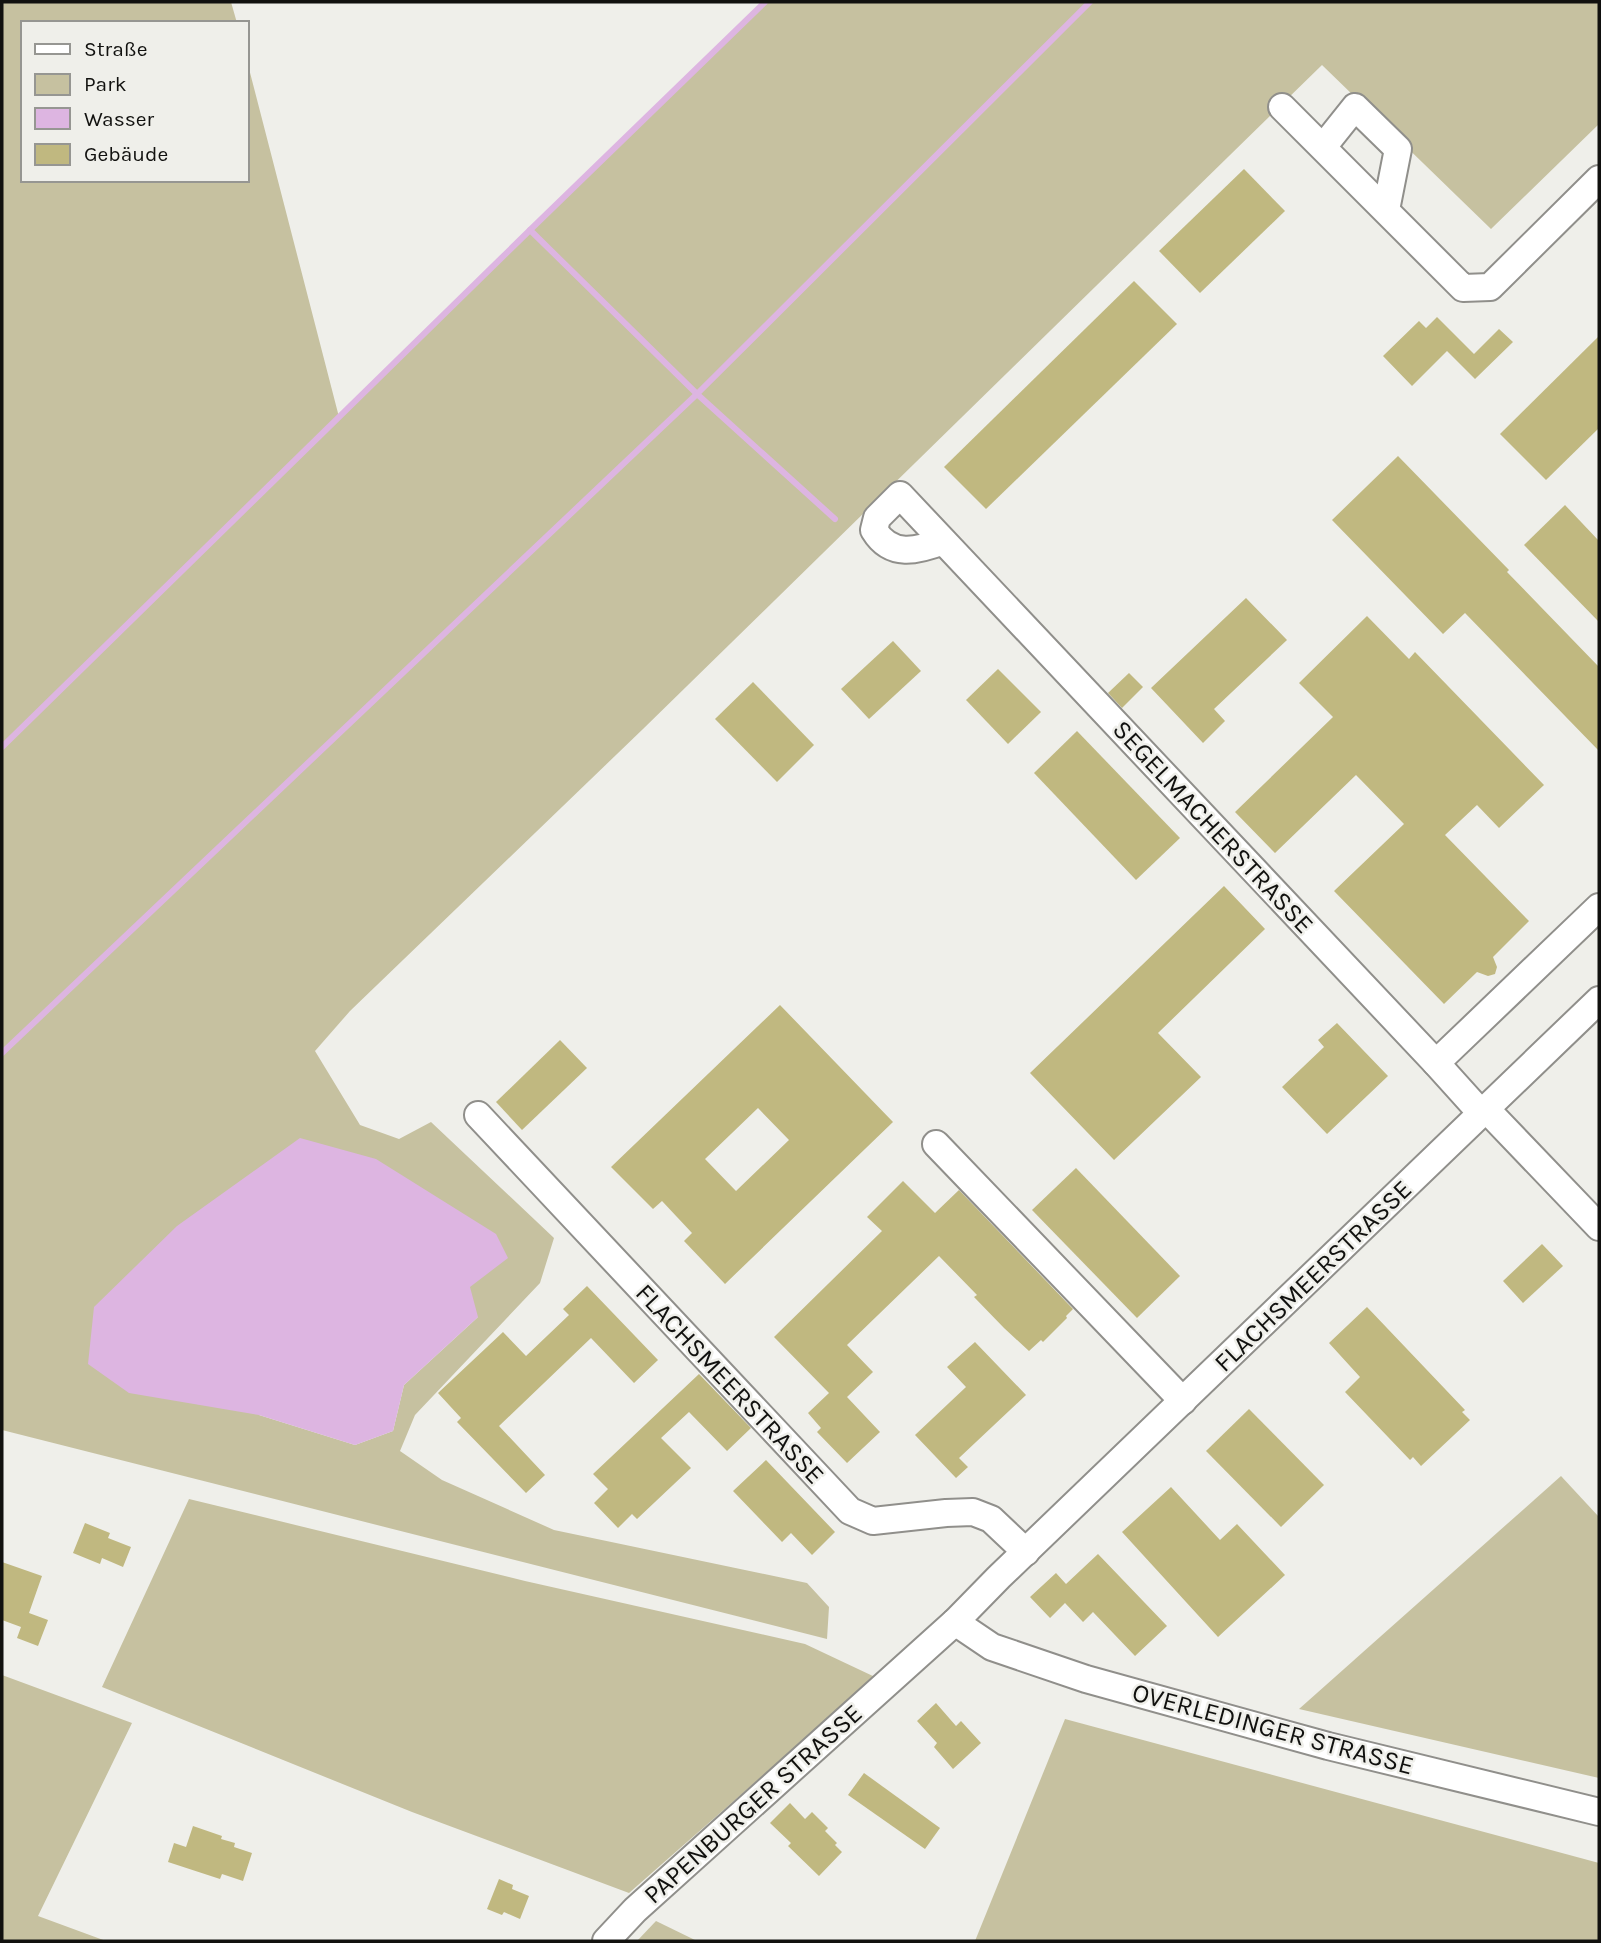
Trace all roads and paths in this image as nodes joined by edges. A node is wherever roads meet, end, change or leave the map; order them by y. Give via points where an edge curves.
1 (1282, 107) dead end
2 (1323, 147) junction
3 (1599, 179) edge
4 (1386, 210) junction
5 (943, 541) dead end
6 (1599, 907) edge
7 (1599, 1000) edge
8 (1436, 1063) junction
9 (1484, 1112) junction
10 (478, 1115) dead end
11 (936, 1144) dead end
12 (1599, 1227) edge
13 (1183, 1401) junction
14 (1026, 1552) junction
15 (955, 1622) junction
16 (904, 1670) joint
17 (1599, 1812) edge
18 (606, 1941) edge

1 - 2 street
2 - 4 street
2 - 4 street via 1355,107 1398,149
3 - 4 street via 1490,287 1464,288
5 - 8 street, SEGELMACHERSTRASSE
6 - 8 street
7 - 9 street, FLACHSMEERSTRASSE
8 - 9 street, SEGELMACHERSTRASSE
9 - 12 street, SEGELMACHERSTRASSE
9 - 13 street, FLACHSMEERSTRASSE
10 - 14 street, FLACHSMEERSTRASSE via 850,1511 873,1521 973,1513 991,1519
11 - 13 street
13 - 14 street, FLACHSMEERSTRASSE
14 - 15 street, FLACHSMEERSTRASSE
15 - 16 street, FLACHSMEERSTRASSE
15 - 17 street, OVERLEDINGER STRASSE via 992,1647 1086,1679 1328,1746
16 - 18 street, PAPENBURGER STRASSE

